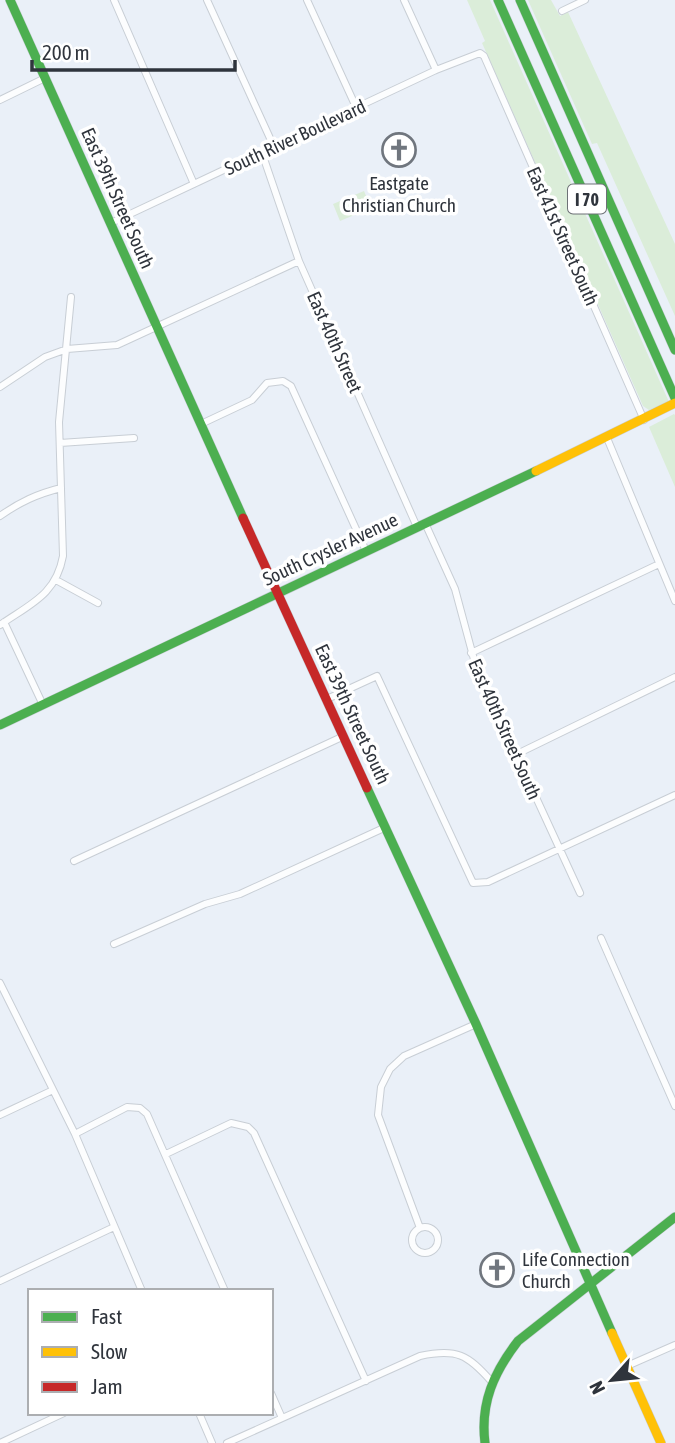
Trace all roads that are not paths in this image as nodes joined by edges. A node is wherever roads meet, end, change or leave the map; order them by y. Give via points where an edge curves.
1 (10, 0) edge
2 (114, 0) edge
3 (208, 0) edge
4 (307, 0) edge
5 (404, 0) edge
6 (498, 0) edge
7 (520, 0) edge
8 (585, 0) edge
9 (562, 11) dead end
10 (480, 53) joint
11 (436, 70) junction
12 (46, 78) junction
13 (0, 100) edge
14 (356, 107) junction
15 (274, 147) junction
16 (261, 153) junction
17 (194, 184) junction
18 (111, 223) junction
19 (299, 261) junction
20 (71, 297) dead end
21 (158, 327) junction
22 (67, 349) junction
23 (675, 350) edge
24 (0, 377) edge
25 (2, 386) edge
26 (675, 401) edge
27 (644, 420) junction
28 (201, 424) junction
29 (134, 438) dead end
30 (607, 438) junction
31 (60, 443) junction
32 (61, 488) junction
33 (0, 516) edge
34 (421, 525) junction
35 (366, 551) junction
36 (659, 564) junction
37 (56, 580) junction
38 (277, 594) junction
39 (675, 601) edge
40 (98, 603) dead end
41 (2, 623) edge
42 (471, 653) junction
43 (675, 677) edge
44 (327, 699) junction
45 (43, 705) junction
46 (0, 725) edge
47 (344, 736) junction
48 (515, 755) junction
49 (675, 794) edge
50 (386, 827) junction
51 (559, 849) junction
52 (74, 861) dead end
53 (580, 892) dead end
54 (601, 938) dead end
55 (114, 944) dead end
56 (0, 983) edge
57 (476, 1024) junction
58 (53, 1090) junction
59 (675, 1106) edge
60 (0, 1115) edge
61 (77, 1134) junction
62 (166, 1154) junction
63 (675, 1217) edge
64 (114, 1227) junction
65 (421, 1228) junction
66 (0, 1281) edge
67 (590, 1284) junction
68 (141, 1289) edge
69 (224, 1289) edge
70 (675, 1345) edge
71 (626, 1366) junction
72 (366, 1381) junction
73 (491, 1381) junction
74 (273, 1398) edge
75 (60, 1415) edge
76 (199, 1415) edge
77 (282, 1418) junction
78 (485, 1441) edge
79 (0, 1443) edge
80 (212, 1443) edge
81 (227, 1443) edge
82 (475, 1443) edge
83 (661, 1443) edge

1 - 12 main road, East 39th Street South
2 - 17 street
3 - 15 street
4 - 14 street
5 - 11 street
6 - 26 main road, I 70
7 - 23 main road, I 70
8 - 9 street
10 - 11 street, South River Boulevard
10 - 27 street, East 41st Street South
11 - 14 street, South River Boulevard
12 - 13 street
12 - 18 main road, East 39th Street South
14 - 15 street, South River Boulevard
15 - 16 street, South River Boulevard
16 - 17 street, South River Boulevard
16 - 19 street, East 40th Street
17 - 18 street, South River Boulevard
18 - 21 main road, East 39th Street South
19 - 21 street
19 - 34 street, East 40th Street
20 - 22 street
21 - 22 street via 117,345
21 - 28 main road, East 39th Street South
22 - 25 street via 45,357
22 - 31 street
24 - 25 street
26 - 27 main road, South Crysler Avenue
27 - 30 main road, South Crysler Avenue
28 - 35 street via 252,400 267,383 277,380 291,386
28 - 38 main road, East 39th Street South
29 - 31 street
30 - 34 main road, South Crysler Avenue
30 - 36 street
31 - 32 street
32 - 33 street via 39,493
32 - 37 street via 63,555
34 - 35 main road, South Crysler Avenue
34 - 42 street, East 40th Street South via 455,589
35 - 38 main road, South Crysler Avenue
36 - 39 street
36 - 42 street
37 - 40 street
37 - 41 street via 42,597
38 - 44 main road, East 39th Street South
38 - 45 main road, South Crysler Avenue
41 - 45 street
42 - 48 street, East 40th Street South
43 - 48 street
44 - 47 main road, East 39th Street South
44 - 51 street via 377,676 472,883 488,882
45 - 46 main road, South Crysler Avenue
47 - 50 main road, East 39th Street South
47 - 52 street
48 - 51 street, East 40th Street South
49 - 51 street
50 - 55 street via 240,894 205,904
50 - 57 main road, East 39th Street South
51 - 53 street, East 40th Street South
54 - 59 street
56 - 58 street
57 - 65 street via 404,1056 390,1069 378,1099 377,1115
57 - 67 main road, East 39th Street South
58 - 60 street
58 - 61 street
61 - 62 street via 127,1107 140,1108
61 - 64 street
62 - 69 street
62 - 72 street via 231,1123 254,1133
63 - 67 main road
64 - 66 street
64 - 68 street
65 - 65 street via 413,1234 413,1244 429,1252 437,1245 437,1235 430,1228
67 - 71 main road, East 39th Street South
67 - 73 main road via 518,1341
70 - 71 street
71 - 83 main road, East 39th Street South
72 - 73 street via 420,1356 444,1353 472,1360
72 - 77 street
73 - 78 main road via 482,1418
74 - 77 street
75 - 79 street
76 - 80 street
77 - 81 street
78 - 82 street

